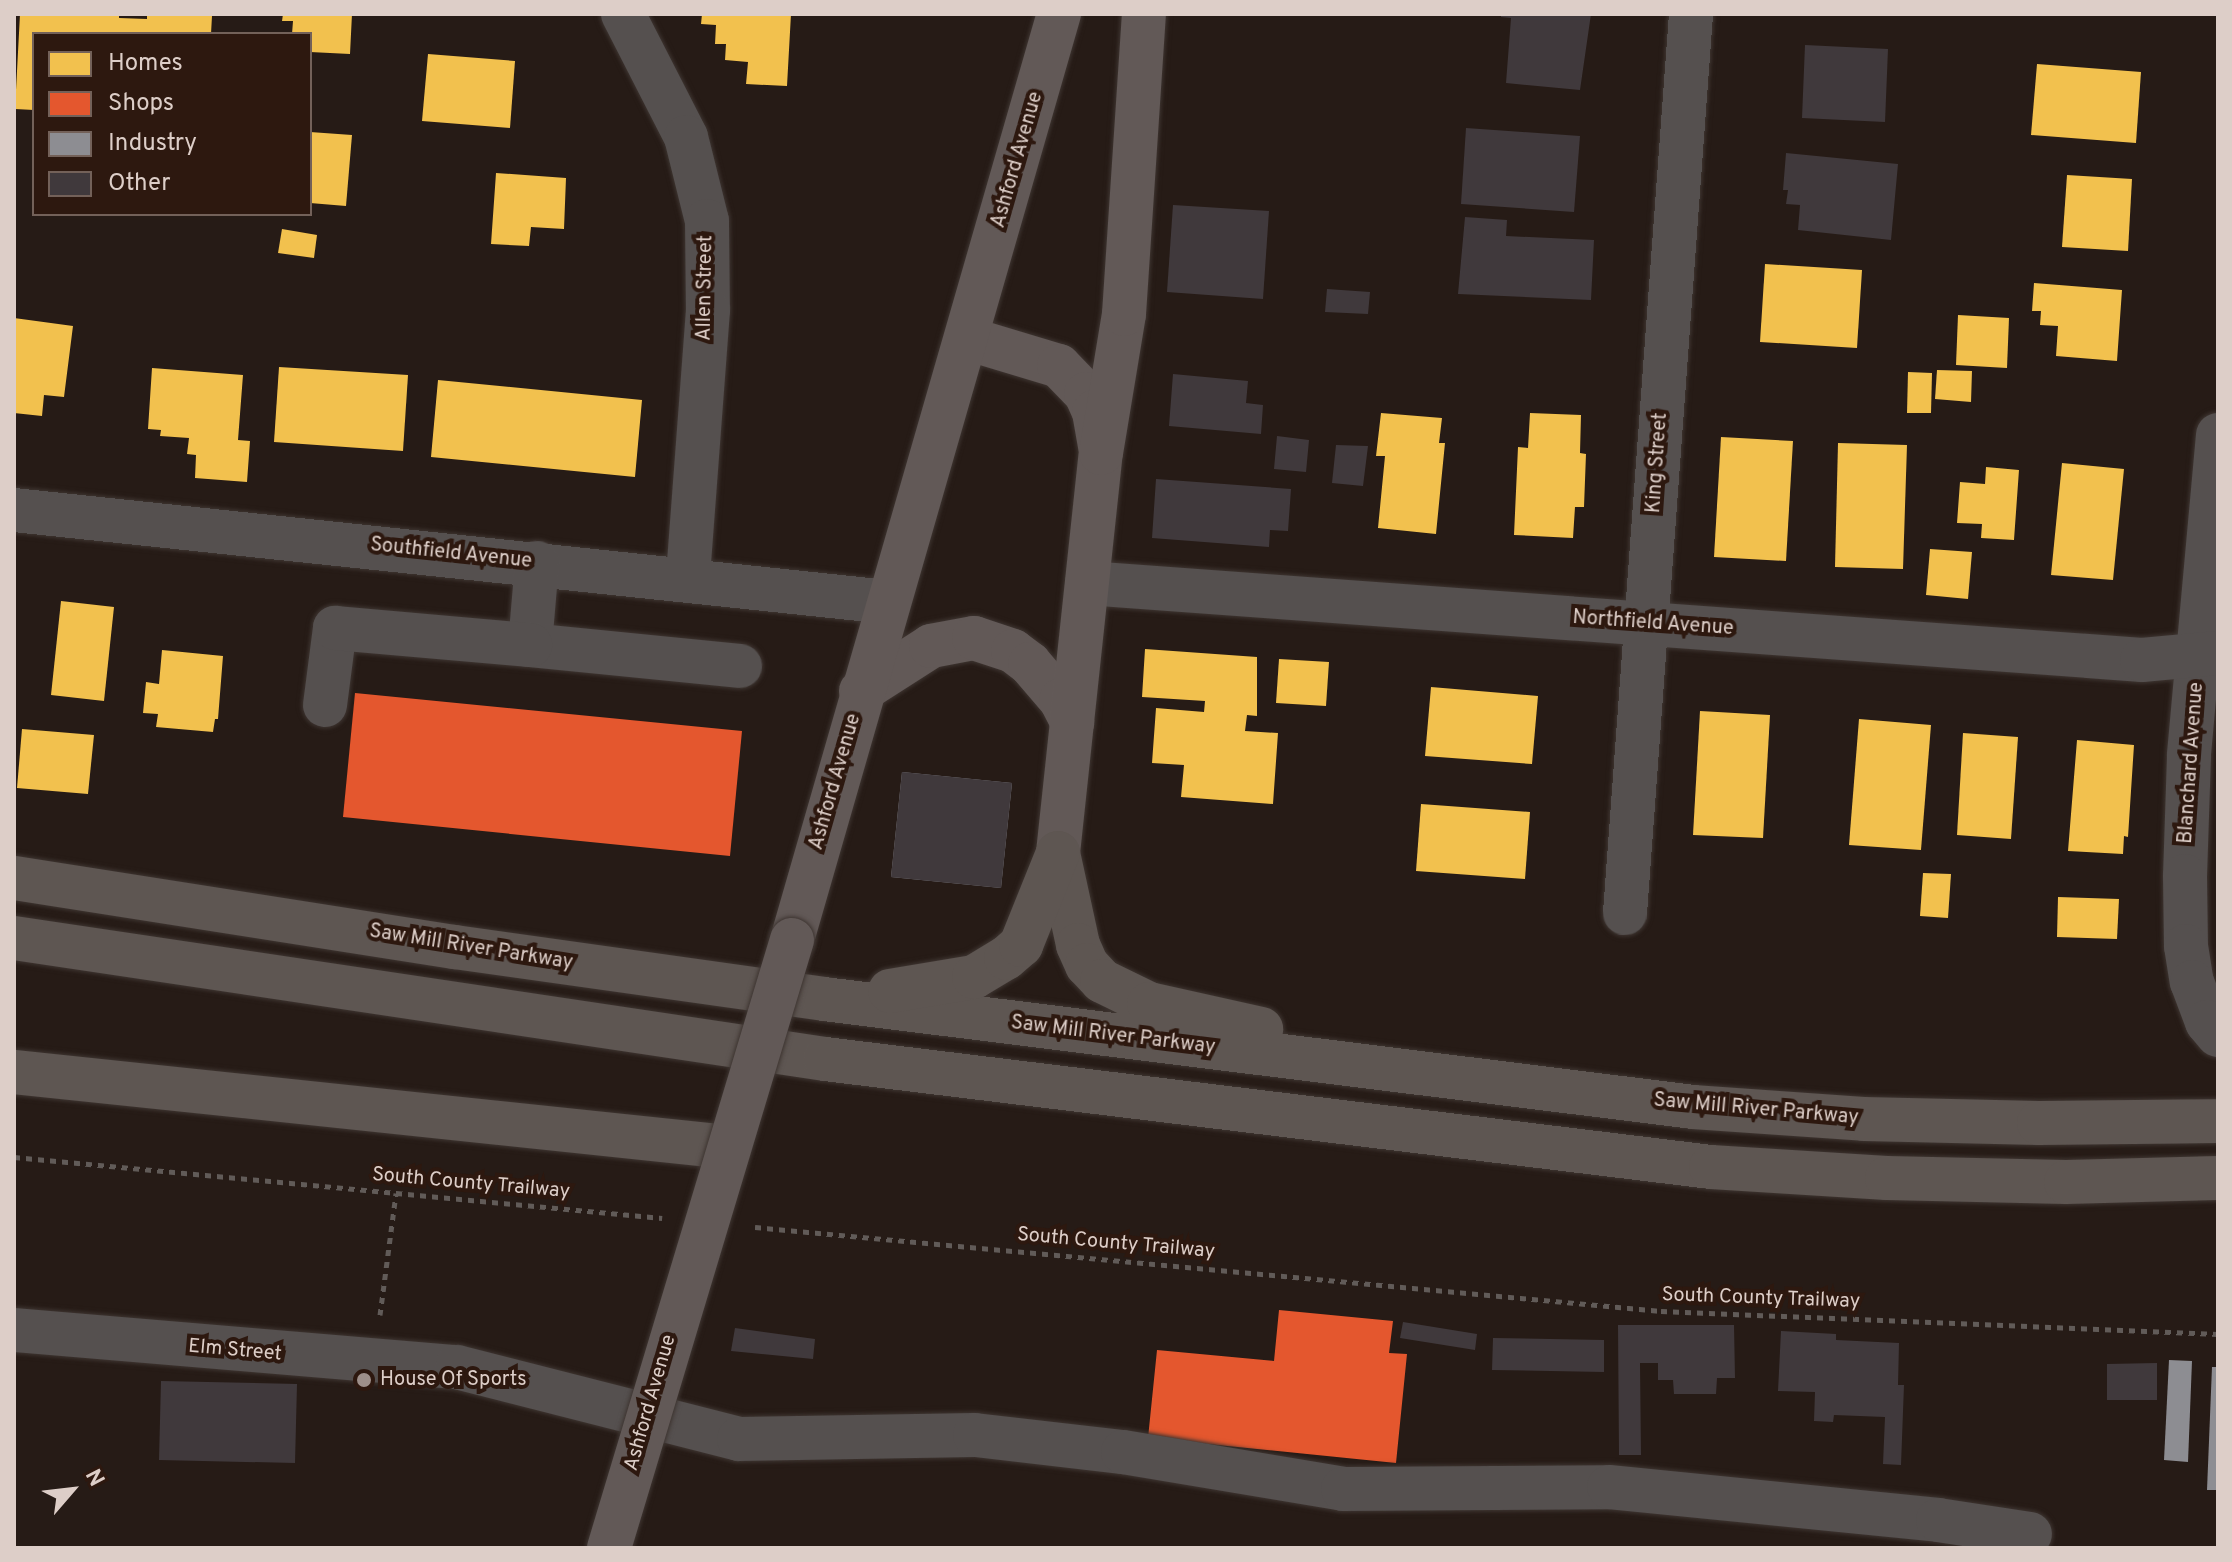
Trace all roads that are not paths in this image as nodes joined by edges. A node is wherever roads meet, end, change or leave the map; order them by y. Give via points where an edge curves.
1 (623, 14) edge
2 (1059, 14) edge
3 (1144, 14) edge
4 (1691, 14) edge
5 (966, 338) junction
6 (2218, 435) edge
7 (1101, 453) junction
8 (14, 510) edge
9 (537, 563) junction
10 (688, 579) junction
11 (1087, 583) junction
12 (888, 602) junction
13 (1646, 624) junction
14 (530, 645) junction
15 (2209, 655) edge
16 (740, 666) dead end
17 (861, 691) junction
18 (325, 705) dead end
19 (1072, 722) junction
20 (1058, 853) junction
21 (14, 878) edge
22 (1625, 913) dead end
23 (14, 938) edge
24 (824, 999) junction
25 (2218, 1035) edge
26 (14, 1072) edge
27 (1514, 1086) junction
28 (2218, 1121) edge
29 (727, 1147) junction
30 (2218, 1178) edge
31 (14, 1330) edge
32 (2030, 1534) dead end
33 (609, 1548) edge

1 - 10 street, Allen Street via 686,137 707,221 708,310
2 - 5 main road, Ashford Avenue
3 - 7 main road via 1124,314
4 - 13 street, King Street
5 - 7 main road via 1059,366 1074,379 1094,412
5 - 12 main road, Ashford Avenue
6 - 15 street, Blanchard Avenue
7 - 11 main road
8 - 9 street, Southfield Avenue
9 - 10 street, Southfield Avenue
9 - 14 street
10 - 12 street, Southfield Avenue
11 - 13 street, Northfield Avenue
11 - 19 main road
12 - 17 main road, Ashford Avenue
13 - 15 street, Northfield Avenue via 2142,660
13 - 22 street, King Street
14 - 16 street
14 - 18 street via 335,628
15 - 25 street, Blanchard Avenue via 2189,756 2186,946 2192,982 2207,1022
17 - 19 main road via 931,646 974,638 1013,651 1030,664
17 - 29 main road, Ashford Avenue, bridge via 792,940
19 - 20 main road
20 - 24 highway via 1021,945 990,969 948,983
20 - 27 highway via 1087,965 1123,994
21 - 24 highway, Saw Mill River Parkway
23 - 30 highway via 825,1059 1681,1164 1887,1178
24 - 27 highway, Saw Mill River Parkway
26 - 29 highway
27 - 28 highway, Saw Mill River Parkway via 1693,1107 1864,1119
29 - 33 main road, Ashford Avenue, bridge
31 - 32 street, Elm Street via 457,1367 739,1439 975,1435 1123,1452 1343,1489 1609,1487

